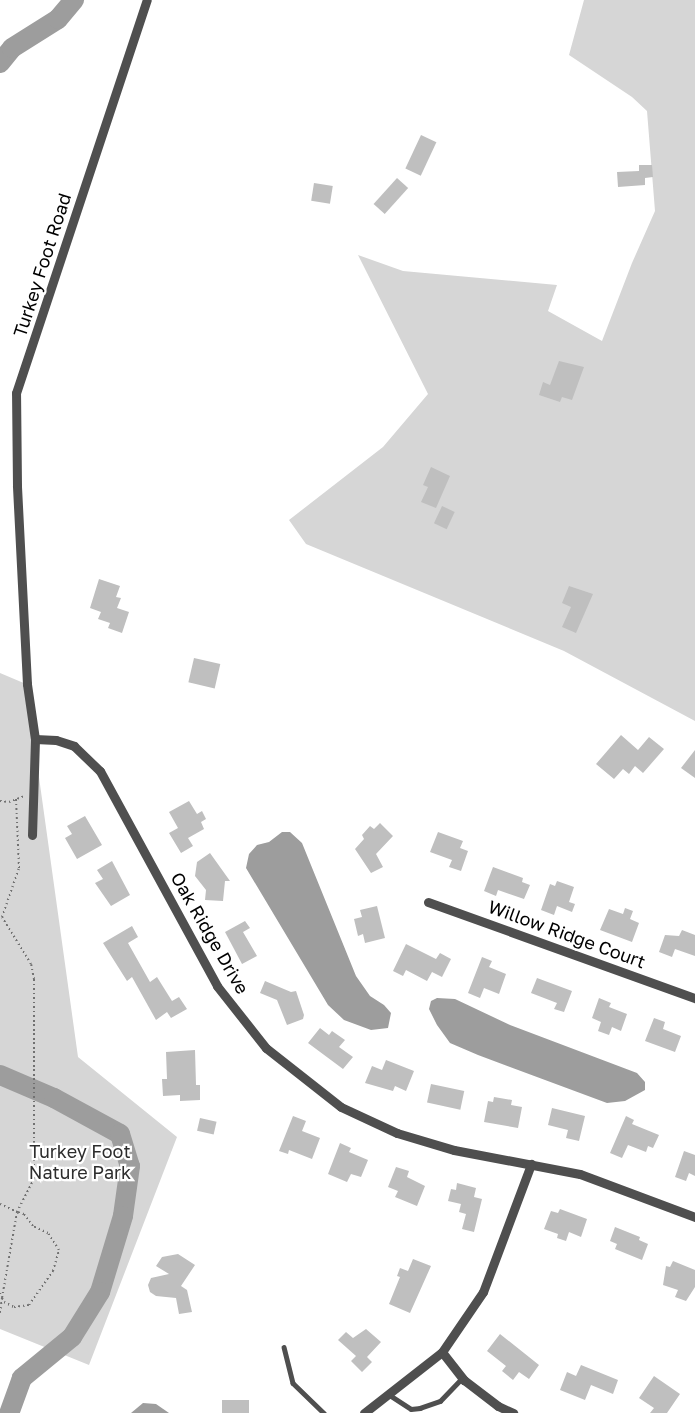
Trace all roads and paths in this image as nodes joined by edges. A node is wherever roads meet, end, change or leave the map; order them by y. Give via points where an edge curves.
1 (147, 0) edge
2 (35, 739) junction
3 (33, 792) junction
4 (16, 799) junction
5 (0, 801) edge
6 (32, 835) dead end
7 (428, 902) dead end
8 (695, 998) edge
9 (531, 1164) junction
10 (0, 1204) edge
11 (17, 1212) junction
12 (695, 1217) edge
13 (0, 1293) edge
14 (2, 1298) junction
15 (0, 1313) edge
16 (284, 1347) dead end
17 (442, 1352) junction
18 (462, 1378) junction
19 (388, 1394) junction
20 (324, 1413) edge
21 (364, 1413) edge
22 (513, 1413) edge

1 - 2 street, Turkey Foot Road via 16,393 27,684
2 - 3 street, Turkey Foot Road
2 - 9 street, Oak Ridge Drive via 74,746 100,771 217,986 266,1048 341,1107 397,1133 454,1150
3 - 4 path
3 - 6 street, Turkey Foot Road
4 - 5 path
4 - 11 path via 19,868 2,917 31,964 34,979 34,1179
7 - 8 street, Willow Ridge Court
9 - 12 street, Oak Ridge Drive via 580,1174
9 - 17 street via 483,1292
10 - 11 path
11 - 14 path
11 - 14 path via 48,1233 58,1250 53,1271 29,1305 14,1307
13 - 14 path
14 - 15 path
16 - 20 lane via 294,1383
17 - 18 street
17 - 19 street
18 - 19 lane via 440,1401 420,1408 411,1409
18 - 22 street
19 - 21 street

